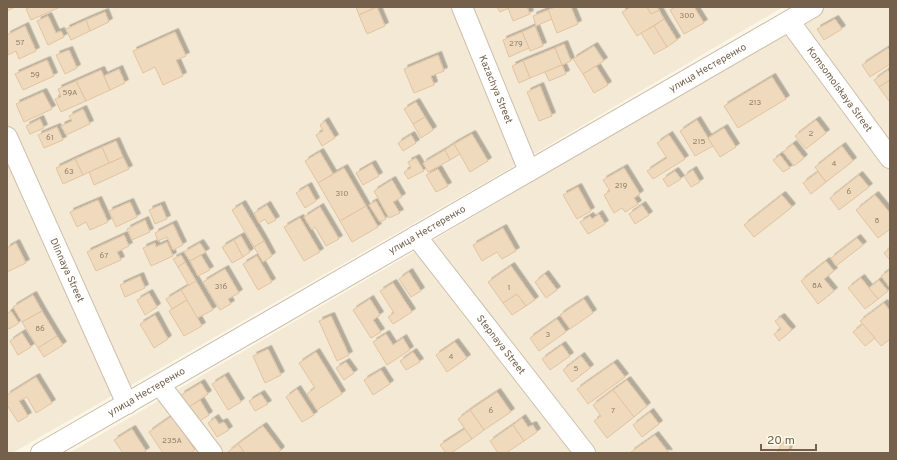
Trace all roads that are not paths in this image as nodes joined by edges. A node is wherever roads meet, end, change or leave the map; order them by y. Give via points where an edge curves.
1 (462, 7) edge
2 (813, 7) edge
3 (789, 21) junction
4 (7, 137) edge
5 (890, 158) edge
6 (529, 171) junction
7 (416, 236) junction
8 (160, 385) junction
9 (127, 404) junction
10 (41, 453) edge
11 (212, 453) edge
12 (585, 453) edge

1 - 6 street, Kazachya Street
2 - 3 street, улица Нестеренко
3 - 5 street, Komsomolskaya Street
3 - 6 street, улица Нестеренко
4 - 9 street, Dlinnaya Street
6 - 7 street, улица Нестеренко
7 - 8 street, улица Нестеренко
7 - 12 street, Stepnaya Street
8 - 9 street, улица Нестеренко
8 - 11 street
9 - 10 street, улица Нестеренко

